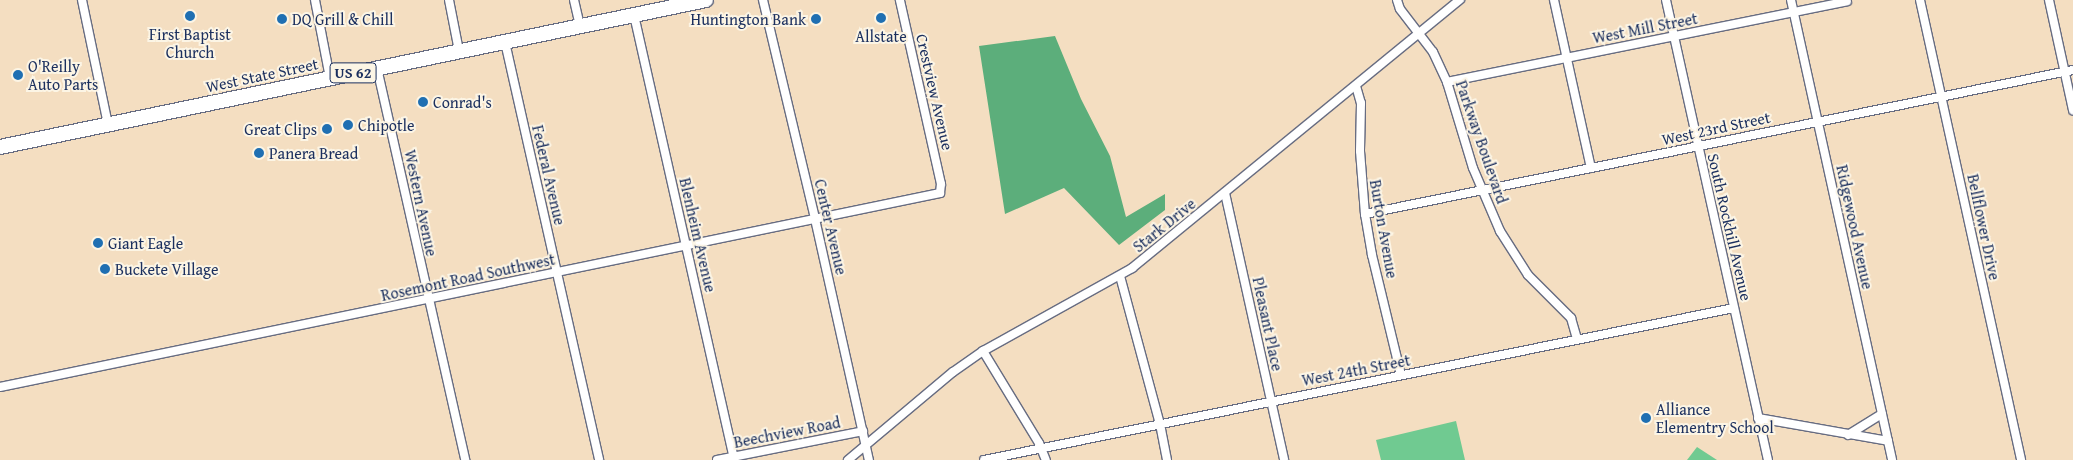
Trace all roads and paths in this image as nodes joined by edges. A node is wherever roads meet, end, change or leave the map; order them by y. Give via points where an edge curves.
1 (82, 0) edge
2 (315, 0) edge
3 (449, 0) edge
4 (574, 0) edge
5 (706, 0) edge
6 (763, 0) edge
7 (900, 0) edge
8 (1397, 0) edge
9 (1460, 0) edge
10 (1554, 0) edge
11 (1666, 0) edge
12 (1791, 0) edge
13 (1920, 0) edge
14 (2049, 0) edge
15 (1847, 1) edge
16 (1794, 12) junction
17 (634, 15) junction
18 (580, 26) junction
19 (1420, 34) junction
20 (1674, 36) junction
21 (505, 42) junction
22 (458, 52) junction
23 (1566, 58) junction
24 (377, 68) junction
25 (2069, 71) edge
26 (330, 78) junction
27 (1447, 82) junction
28 (1356, 86) junction
29 (1941, 97) junction
30 (2073, 110) edge
31 (1818, 122) junction
32 (108, 124) junction
33 (1698, 146) junction
34 (0, 147) edge
35 (1592, 168) junction
36 (1482, 190) junction
37 (941, 191) joint
38 (1225, 193) junction
39 (1365, 214) junction
40 (815, 219) junction
41 (686, 246) junction
42 (557, 273) junction
43 (1120, 276) junction
44 (428, 299) junction
45 (1734, 308) junction
46 (1577, 339) junction
47 (982, 351) junction
48 (1400, 375) junction
49 (0, 387) edge
50 (1271, 401) junction
51 (1882, 414) junction
52 (1758, 418) junction
53 (1160, 424) junction
54 (863, 431) junction
55 (1848, 435) junction
56 (1888, 442) junction
57 (866, 444) junction
58 (1042, 448) junction
59 (734, 458) edge
60 (465, 460) edge
61 (599, 460) edge
62 (717, 460) edge
63 (848, 460) edge
64 (869, 460) edge
65 (984, 460) edge
66 (1046, 460) edge
67 (1167, 460) edge
68 (1284, 460) edge
69 (1768, 460) edge
70 (1892, 460) edge
71 (2021, 460) edge

1 - 32 street
2 - 26 street
3 - 22 street
4 - 18 street
5 - 17 highway, West State Street / US 62
6 - 40 street, Center Avenue
7 - 37 street, Crestview Avenue
8 - 19 street, Parkway Boulevard via 1400,9
9 - 19 street, Stark Drive
10 - 23 street
11 - 20 street, South Rockhill Avenue
12 - 16 street, Ridgewood Avenue
13 - 29 street, Bellflower Drive
14 - 25 street
15 - 16 street, West Mill Street
16 - 20 street, West Mill Street
16 - 31 street, Ridgewood Avenue
17 - 18 highway, West State Street / US 62
17 - 41 street, Blenheim Avenue
18 - 21 highway, West State Street / US 62
19 - 27 street, Parkway Boulevard
19 - 28 street, Stark Drive
20 - 23 street, West Mill Street
20 - 33 street, South Rockhill Avenue
21 - 22 highway, West State Street / US 62
21 - 42 street, Federal Avenue
22 - 24 highway, West State Street / US 62
23 - 27 street, West Mill Street
23 - 35 street
24 - 26 highway, West State Street / US 62
24 - 44 street, Western Avenue
25 - 29 street, West 23rd Street
25 - 30 street
26 - 32 highway, West State Street / US 62
27 - 36 street, Parkway Boulevard
28 - 38 street, Stark Drive
28 - 39 street, Burton Avenue via 1361,103 1360,151
29 - 31 street, West 23rd Street
29 - 71 street, Bellflower Drive
31 - 33 street, West 23rd Street
31 - 51 street, Ridgewood Avenue
32 - 34 highway, West State Street / US 62
33 - 35 street, West 23rd Street
33 - 45 street, South Rockhill Avenue
35 - 36 street, West 23rd Street
36 - 39 street, West 23rd Street
36 - 46 street, Parkway Boulevard via 1508,245 1537,285 1571,318
37 - 40 street, Rosemont Road Southwest
38 - 43 street, Stark Drive
38 - 50 street, Pleasant Place
39 - 48 street, Burton Avenue
40 - 41 street, Rosemont Road Southwest
40 - 54 street, Center Avenue
41 - 42 street, Rosemont Road Southwest
41 - 59 street, Blenheim Avenue
42 - 44 street, Rosemont Road Southwest
42 - 61 street, Federal Avenue
43 - 47 street, Stark Drive
43 - 53 street
44 - 49 street, Rosemont Road Southwest
44 - 60 street, Western Avenue
45 - 46 street, West 24th Street
45 - 52 street, South Rockhill Avenue
46 - 48 street, West 24th Street
47 - 57 street, Stark Drive
47 - 58 street
48 - 50 street, West 24th Street
50 - 53 street, West 24th Street
50 - 68 street, Pleasant Place
51 - 55 street
51 - 56 street, Ridgewood Avenue
52 - 55 street
52 - 69 street, South Rockhill Avenue
53 - 58 street, West 24th Street
53 - 67 street
54 - 57 street, Center Avenue
54 - 59 street, Beechview Road
55 - 56 street
56 - 70 street, Ridgewood Avenue
57 - 63 street, Stark Drive
57 - 64 street, Center Avenue
58 - 65 street, West 24th Street
58 - 66 street
59 - 62 street, Beechview Road

